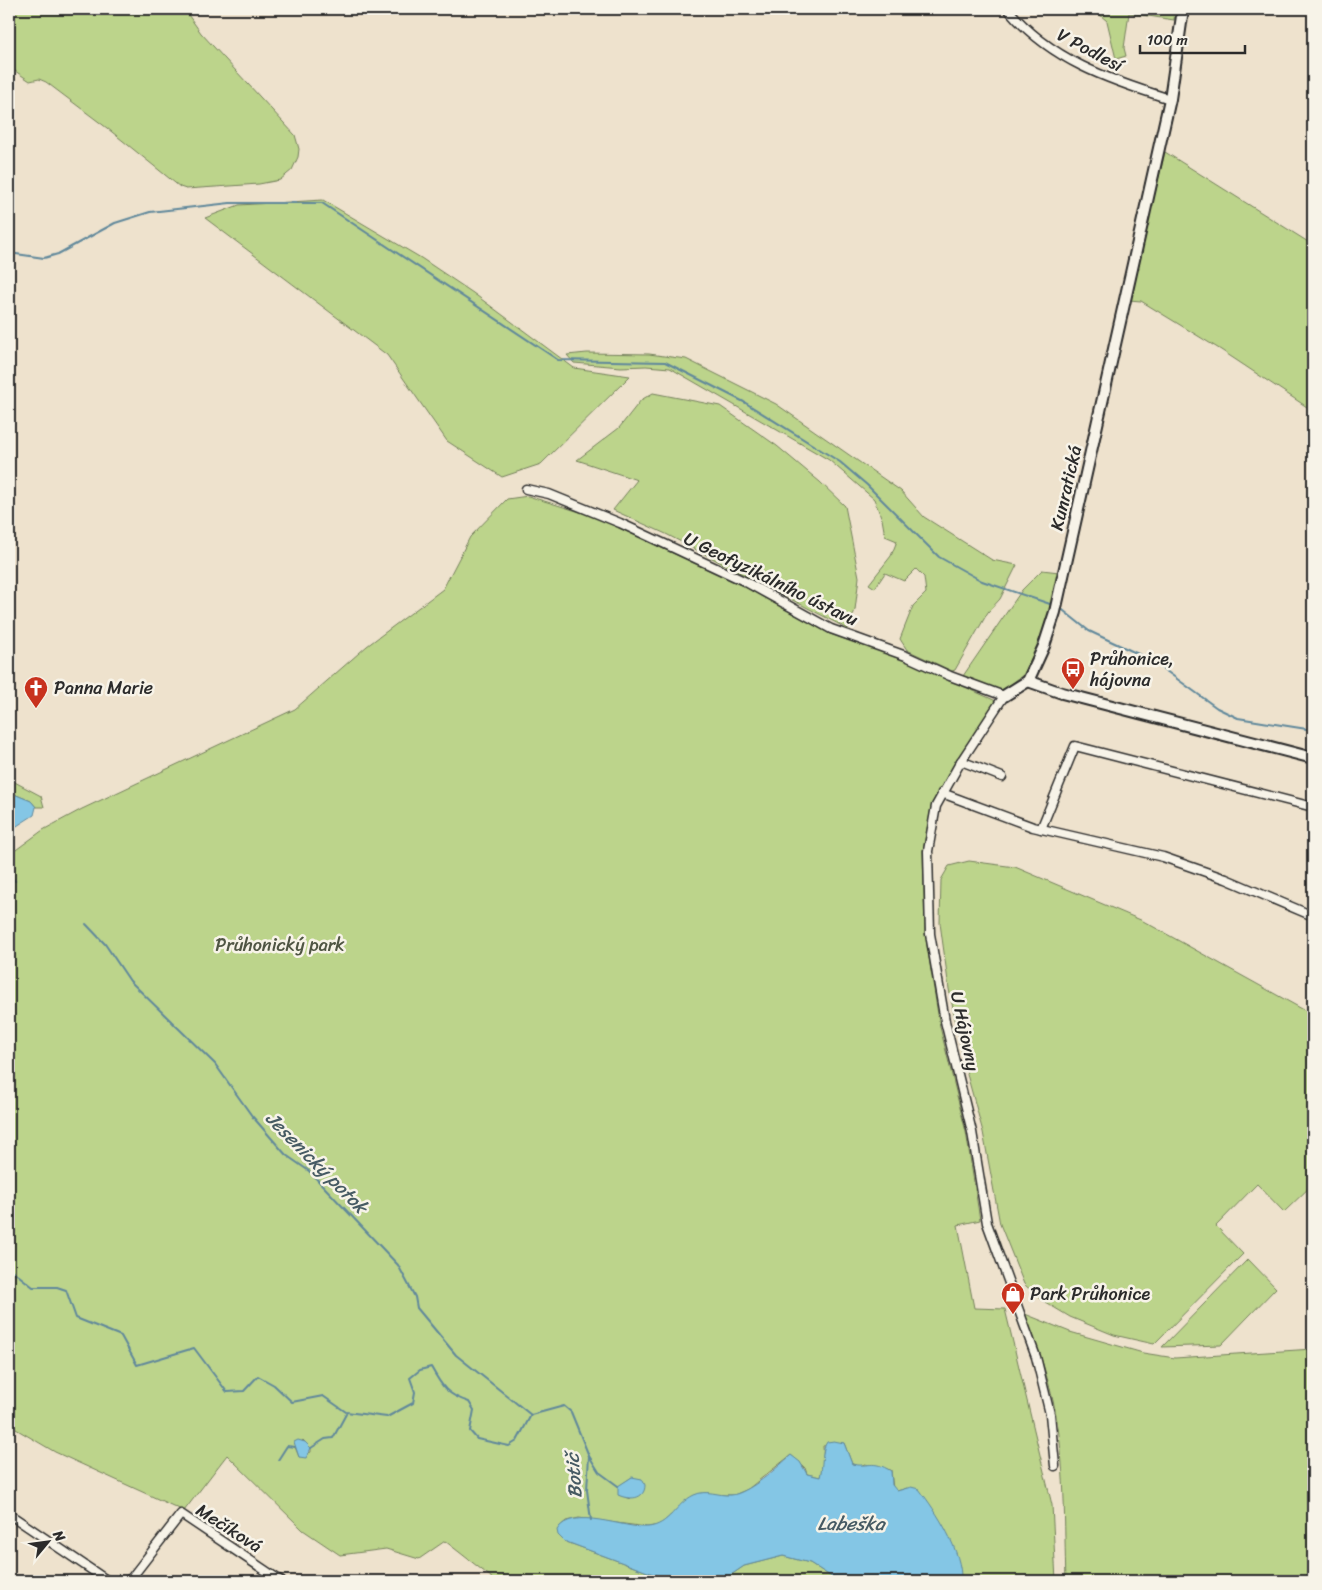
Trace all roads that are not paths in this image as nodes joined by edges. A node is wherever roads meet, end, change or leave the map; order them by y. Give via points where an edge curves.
1 (1008, 9) edge
2 (1183, 9) edge
3 (1170, 99) junction
4 (526, 489) dead end
5 (1028, 681) junction
6 (1004, 696) junction
7 (1313, 758) edge
8 (961, 761) junction
9 (1002, 777) dead end
10 (942, 793) junction
11 (1313, 807) edge
12 (1041, 829) junction
13 (1313, 916) edge
14 (1054, 1466) dead end
15 (9, 1514) edge
16 (108, 1581) edge
17 (129, 1581) edge
18 (281, 1581) edge

1 - 3 street, V Podlesí via 1061,56 1106,79
2 - 3 street, Kunratická
3 - 5 street, Kunratická via 1055,612
4 - 6 street, U Geofyzikálního ústavu via 550,494 620,523 744,581 831,629
5 - 6 street, U Hájovny
5 - 7 street via 1062,693
6 - 8 street, U Hájovny
8 - 9 street
8 - 10 street, U Hájovny
10 - 12 street
10 - 14 street, U Hájovny via 936,806 928,851 930,934 945,1022 972,1132 987,1223 1036,1357 1050,1414
11 - 12 street via 1076,746
12 - 13 street via 1163,856
15 - 16 street
17 - 18 street, Mečíková via 181,1514

